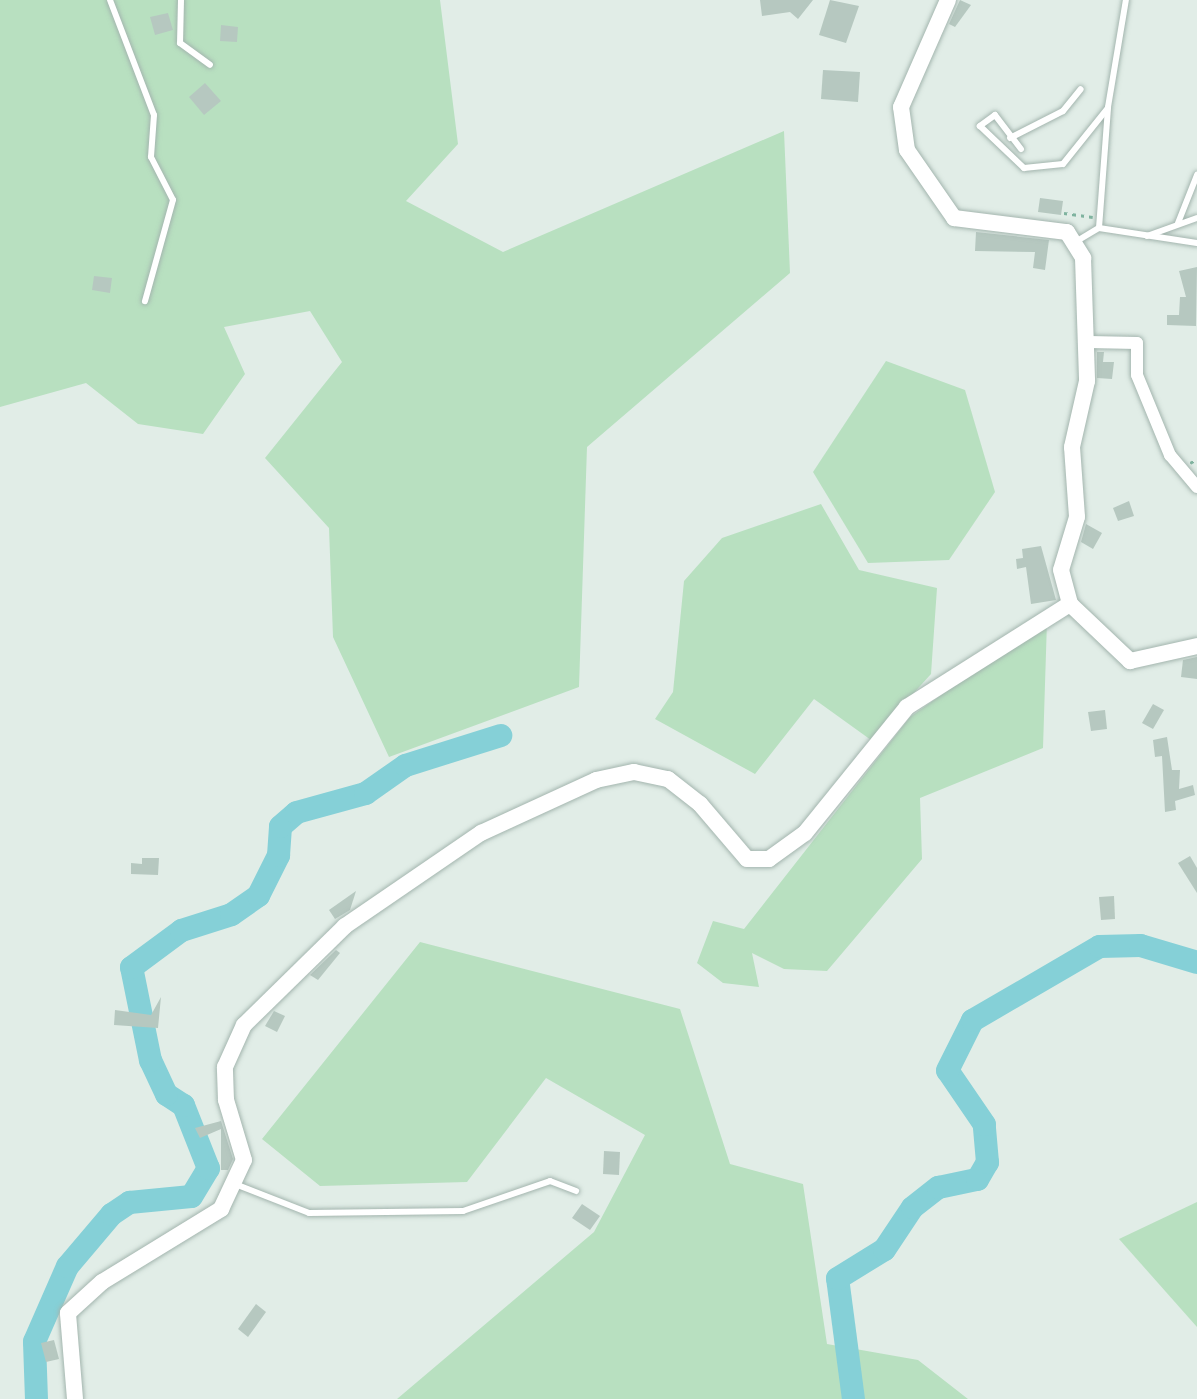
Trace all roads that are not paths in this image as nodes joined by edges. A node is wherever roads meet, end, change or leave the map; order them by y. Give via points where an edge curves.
1 (110, 0) edge
2 (181, 0) edge
3 (948, 0) edge
4 (1126, 0) edge
5 (210, 65) dead end
6 (1081, 89) dead end
7 (1108, 107) junction
8 (1010, 138) junction
9 (1021, 149) dead end
10 (1197, 175) edge
11 (1197, 218) edge
12 (1178, 223) junction
13 (1099, 228) junction
14 (1145, 237) junction
15 (1077, 241) junction
16 (1197, 243) edge
17 (145, 301) dead end
18 (1088, 342) junction
19 (1197, 487) edge
20 (1070, 604) junction
21 (1197, 646) edge
22 (235, 1184) junction
23 (576, 1191) dead end
24 (75, 1399) edge

1 - 17 lane via 154,115 151,157 173,200
2 - 5 lane via 180,43
3 - 15 street via 901,107 907,150 954,218 1039,225
4 - 7 lane
6 - 8 lane via 1063,111
7 - 8 lane via 1063,164 1024,168 980,126 995,115
7 - 13 lane
8 - 9 lane
10 - 12 lane
11 - 12 lane
12 - 14 lane
13 - 14 lane
13 - 15 lane
14 - 16 lane
15 - 18 street
18 - 19 street via 1137,343 1137,375 1170,455
18 - 20 street via 1072,447 1077,517 1061,570
20 - 21 street via 1130,661
20 - 22 street via 906,706 805,833 769,859 747,859 700,804 668,779 634,772 596,780 538,806 415,873 345,926 244,1025 225,1067 226,1100 244,1160
22 - 23 lane via 309,1213 463,1211 550,1181
22 - 24 street via 221,1209 102,1282 68,1314

